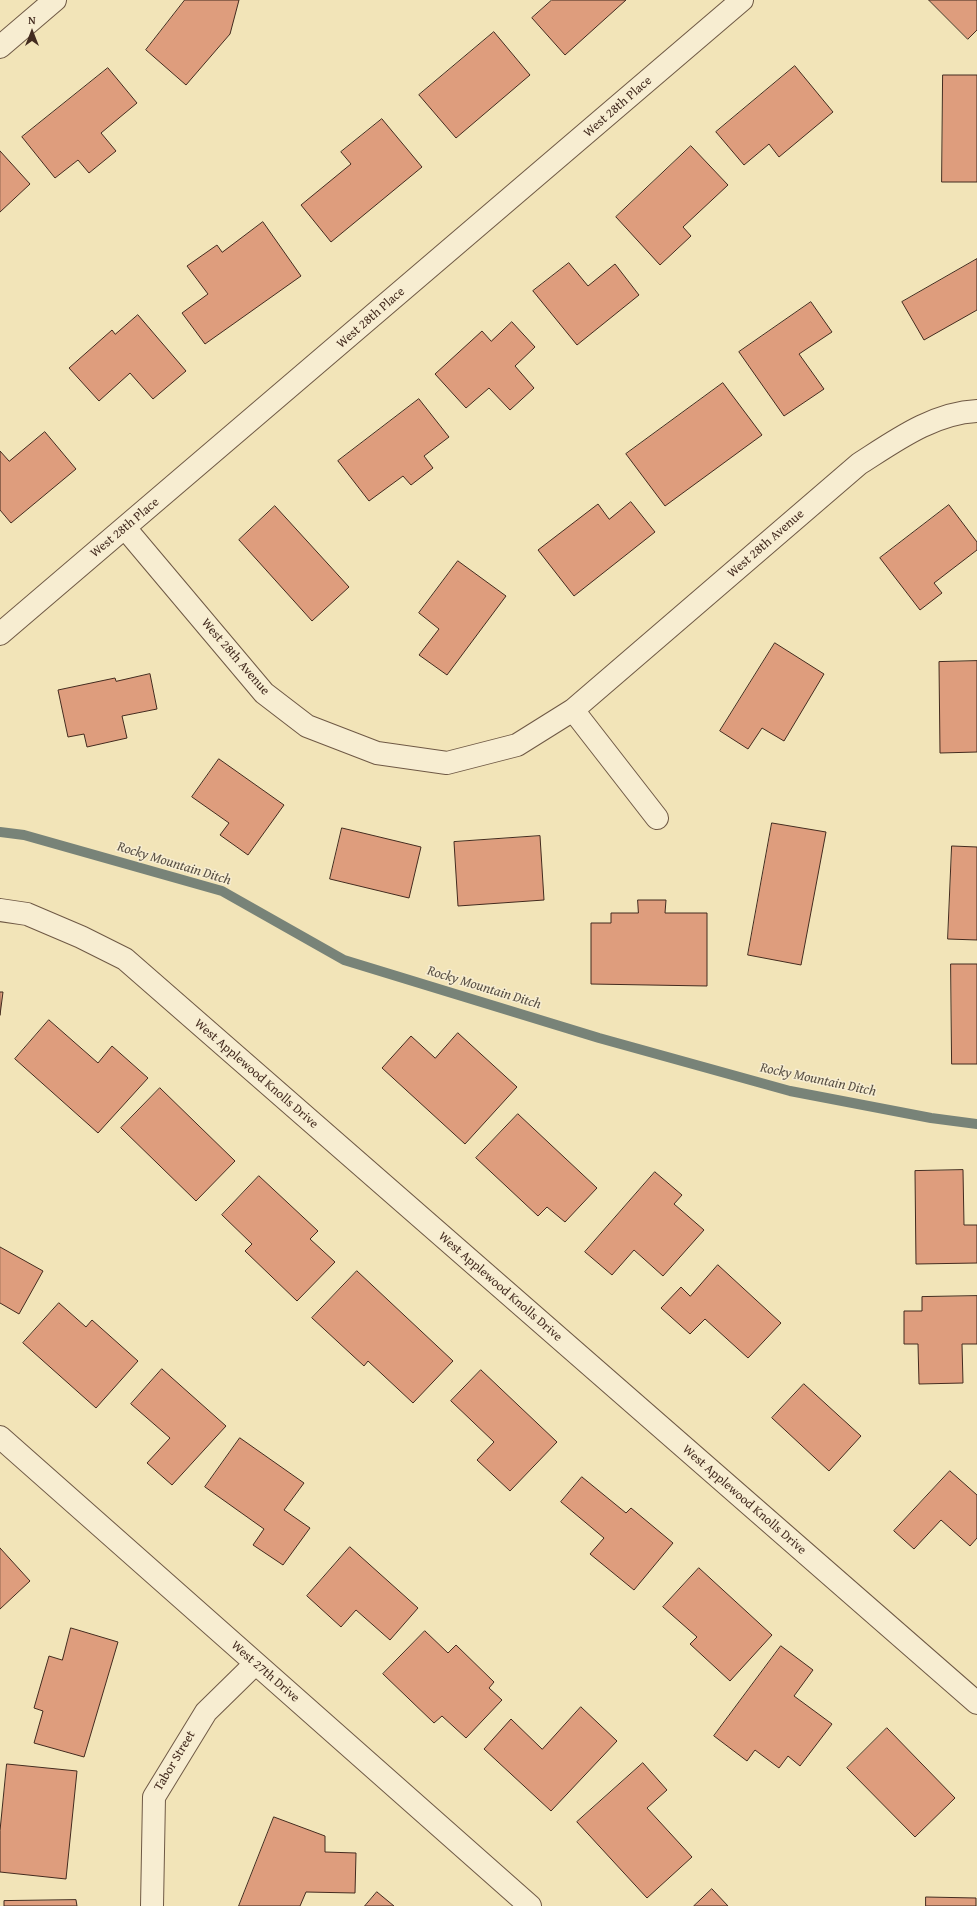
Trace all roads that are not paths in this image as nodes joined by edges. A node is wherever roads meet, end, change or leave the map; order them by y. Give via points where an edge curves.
1 (55, 0) edge
2 (742, 0) edge
3 (0, 47) edge
4 (977, 411) edge
5 (126, 528) junction
6 (0, 634) edge
7 (573, 710) junction
8 (657, 818) dead end
9 (0, 910) edge
10 (0, 1437) edge
11 (255, 1664) junction
12 (977, 1703) edge
13 (152, 1906) edge
14 (530, 1906) edge

1 - 3 street
2 - 5 street, West 28th Place
4 - 7 street, West 28th Avenue via 959,412 903,435 859,464
5 - 6 street, West 28th Place
5 - 7 street, West 28th Avenue via 264,693 307,726 377,752 447,763 517,745
7 - 8 street
9 - 12 street, West Applewood Knolls Drive via 27,914 81,937 125,960
10 - 11 street, West 27th Drive
11 - 13 street, Tabor Street via 206,1712 154,1797
11 - 14 street, West 27th Drive

